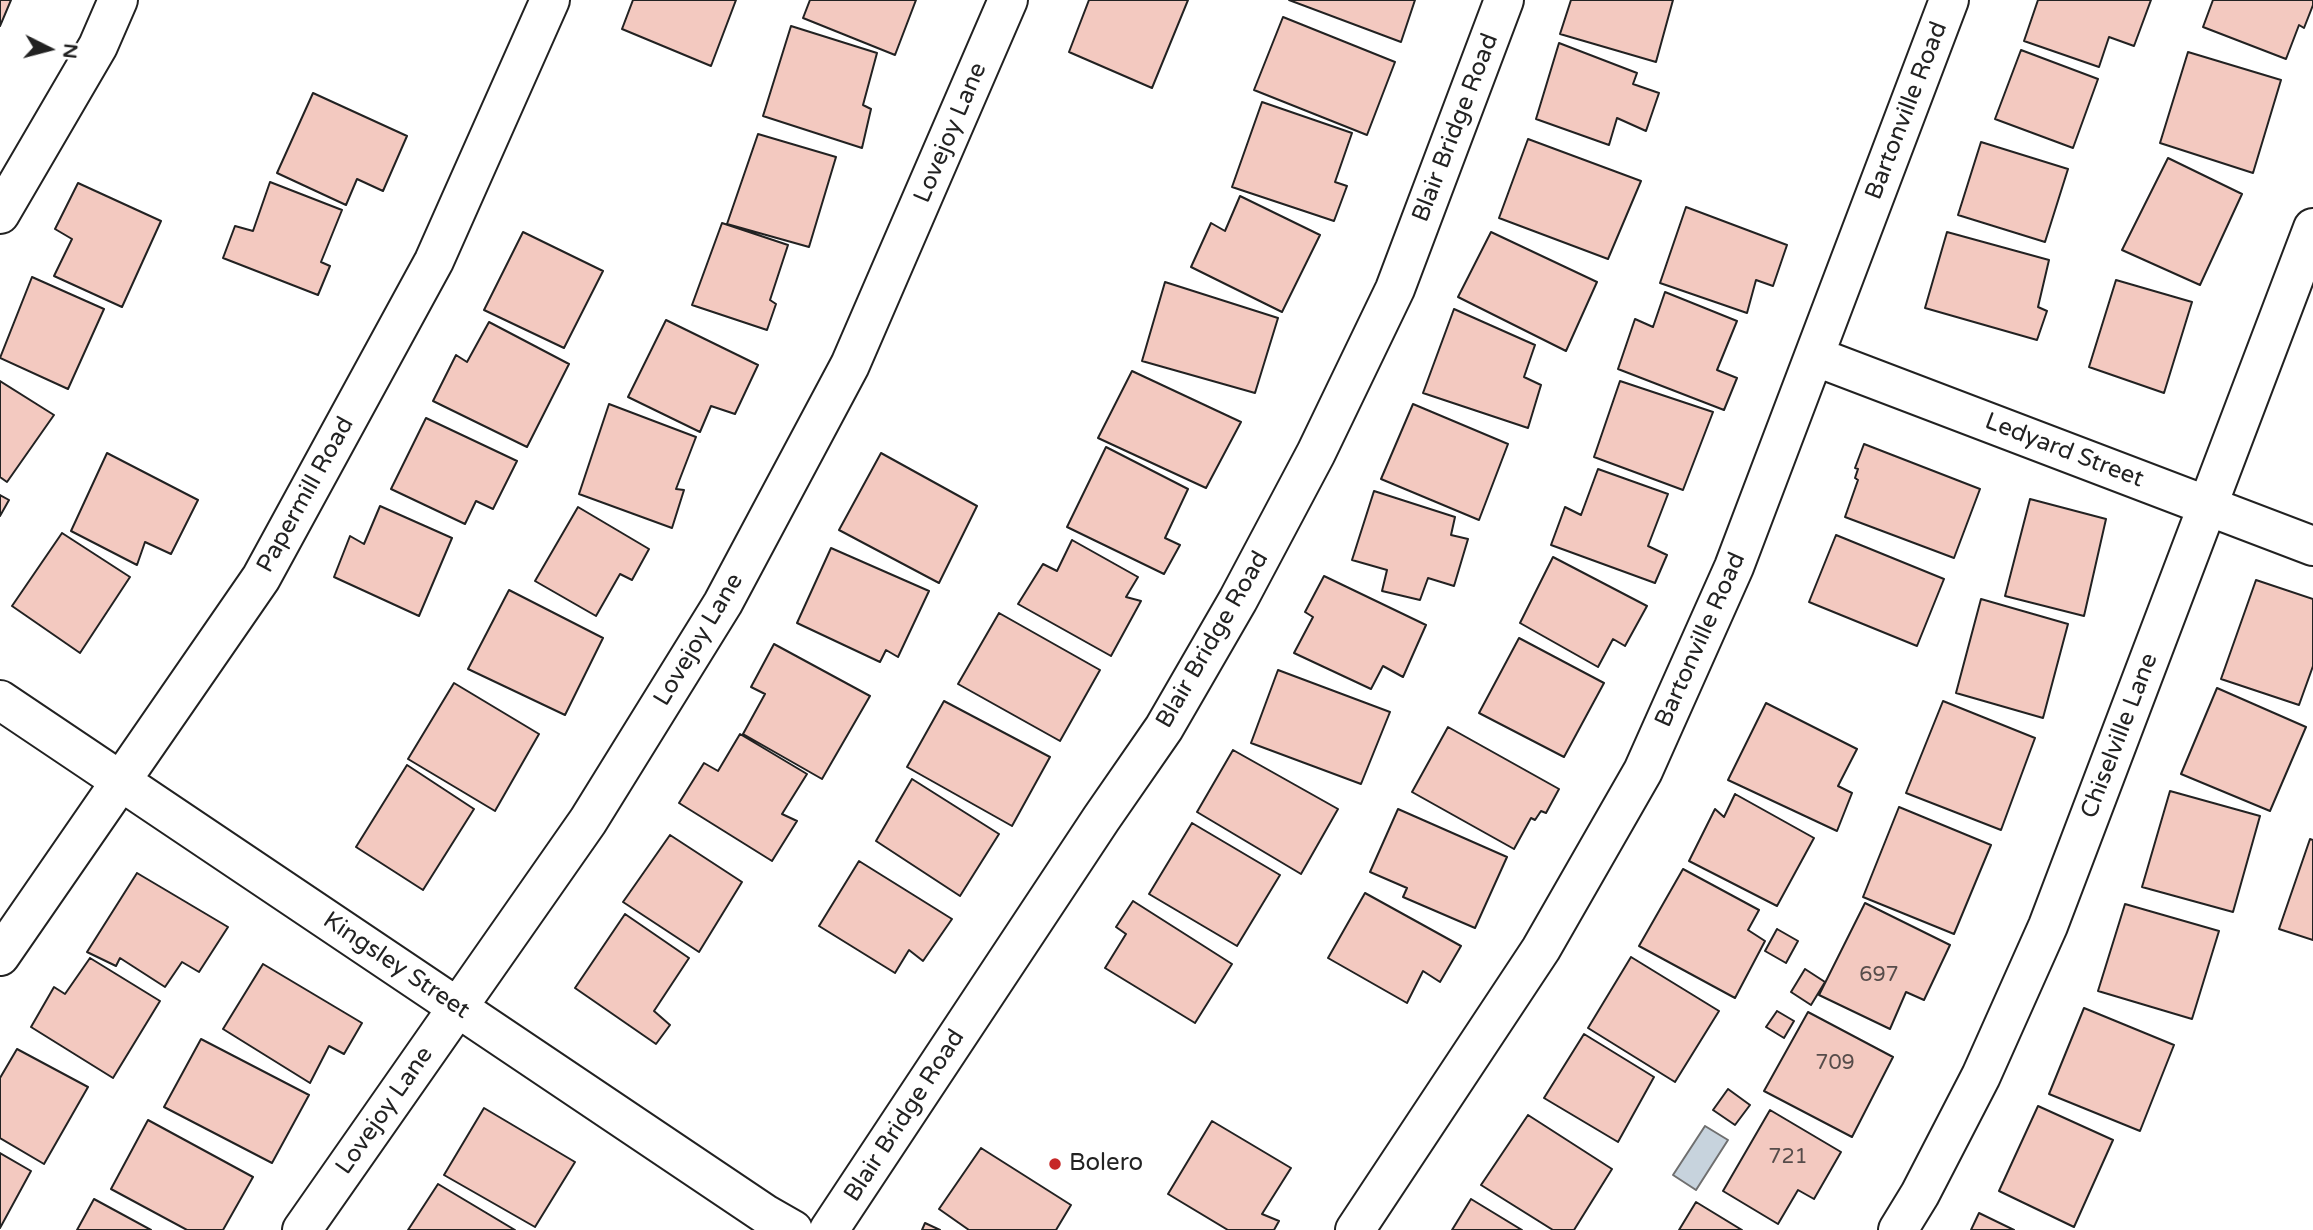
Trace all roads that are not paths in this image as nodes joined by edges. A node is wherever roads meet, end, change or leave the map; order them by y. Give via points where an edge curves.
1 (118, 0) edge
2 (550, 0) edge
3 (1008, 0) edge
4 (1504, 0) edge
5 (1949, 0) edge
6 (0, 214) edge
7 (2313, 228) edge
8 (1814, 356) junction
9 (2207, 506) junction
10 (2313, 546) edge
11 (0, 699) edge
12 (121, 781) junction
13 (0, 956) edge
14 (458, 1007) junction
15 (302, 1230) edge
16 (793, 1230) edge
17 (829, 1230) edge
18 (1354, 1230) edge
19 (1898, 1230) edge

1 - 6 street via 98,46
2 - 12 street, Papermill Road via 434,261 261,578
3 - 14 street, Lovejoy Lane via 850,365 723,603 588,821
4 - 17 street, Blair Bridge Road via 1395,289 1238,600 1164,729
5 - 8 street, Bartonville Road
7 - 9 street, Chiselville Lane
8 - 9 street, Ledyard Street
8 - 18 street, Bartonville Road via 1734,567 1643,771 1541,949
9 - 10 street, Ledyard Street
9 - 19 street, Chiselville Lane via 2048,926 1981,1076
11 - 12 street, Kingsley Street
12 - 13 street, Papermill Road
12 - 14 street, Kingsley Street
14 - 15 street, Lovejoy Lane
14 - 16 street, Kingsley Street

